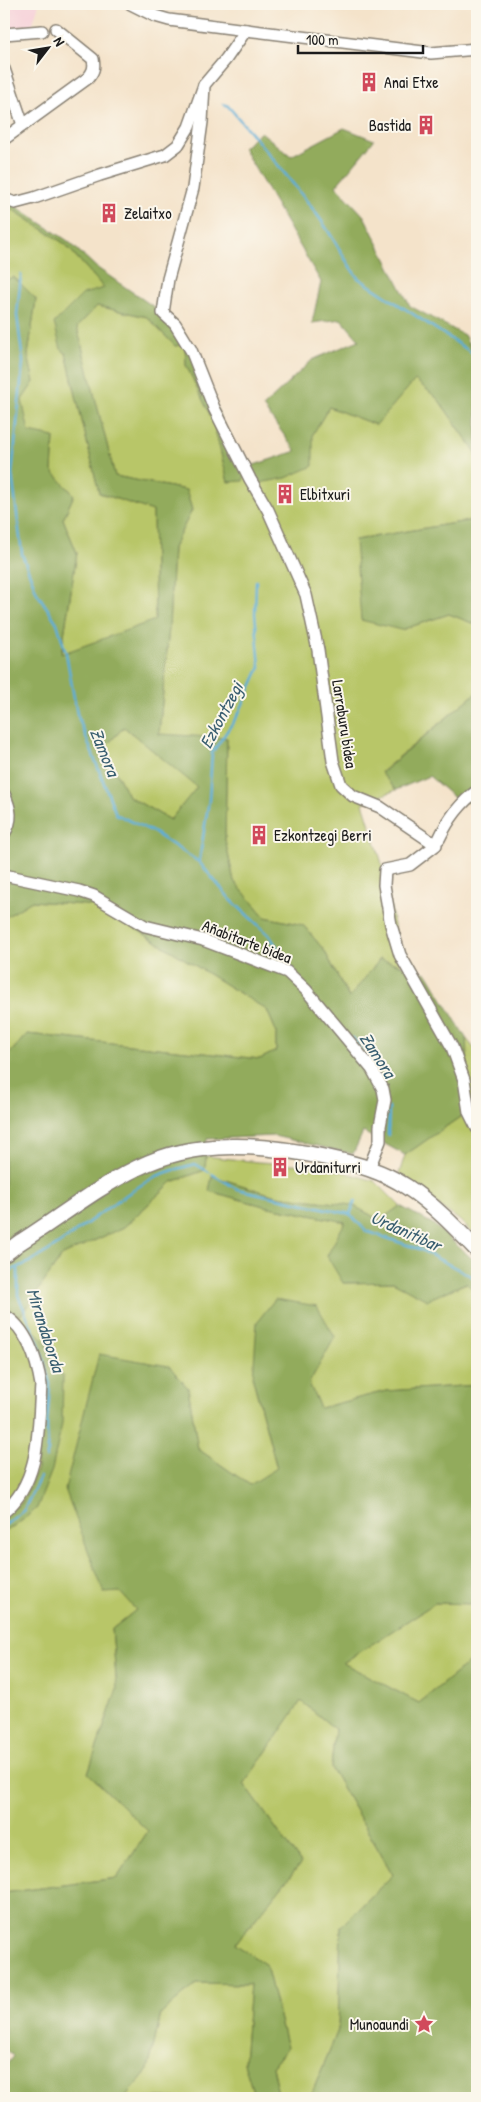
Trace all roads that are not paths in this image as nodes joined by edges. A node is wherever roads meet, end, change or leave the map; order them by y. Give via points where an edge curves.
1 (132, 4) edge
2 (56, 29) dead end
3 (246, 30) junction
4 (42, 31) dead end
5 (4, 34) edge
6 (477, 49) edge
7 (4, 69) edge
8 (204, 85) junction
9 (23, 125) junction
10 (4, 139) edge
11 (4, 199) edge
12 (477, 791) edge
13 (4, 794) edge
14 (4, 834) edge
15 (439, 839) dead end
16 (4, 875) edge
17 (477, 1128) edge
18 (369, 1168) junction
19 (8, 1249) edge
20 (477, 1250) edge
21 (4, 1314) edge
22 (4, 1512) edge

1 - 3 street via 169,20
2 - 9 street via 93,59 93,72
3 - 6 street via 432,53
3 - 8 street
4 - 5 street
7 - 9 street
8 - 11 street via 189,127 178,145 165,155 34,198 15,203
8 - 17 street, Larraburu bidea via 193,188 168,279 163,314 175,324 191,350 214,408 268,510 306,595 318,650 333,761 341,785 353,796 380,807 436,845 410,865 386,870 384,885 400,955 452,1047 464,1080 469,1112
9 - 10 street
12 - 15 street via 461,804
13 - 14 street via 11,813 10,824
16 - 18 street, Añabitarte bidea via 80,891 144,926 203,940 287,972 372,1069 383,1089 385,1100 380,1141
18 - 19 main road via 250,1145 188,1151 162,1157 137,1168
18 - 20 main road via 406,1186 430,1204
21 - 22 street via 23,1333 41,1385 35,1460 21,1494

